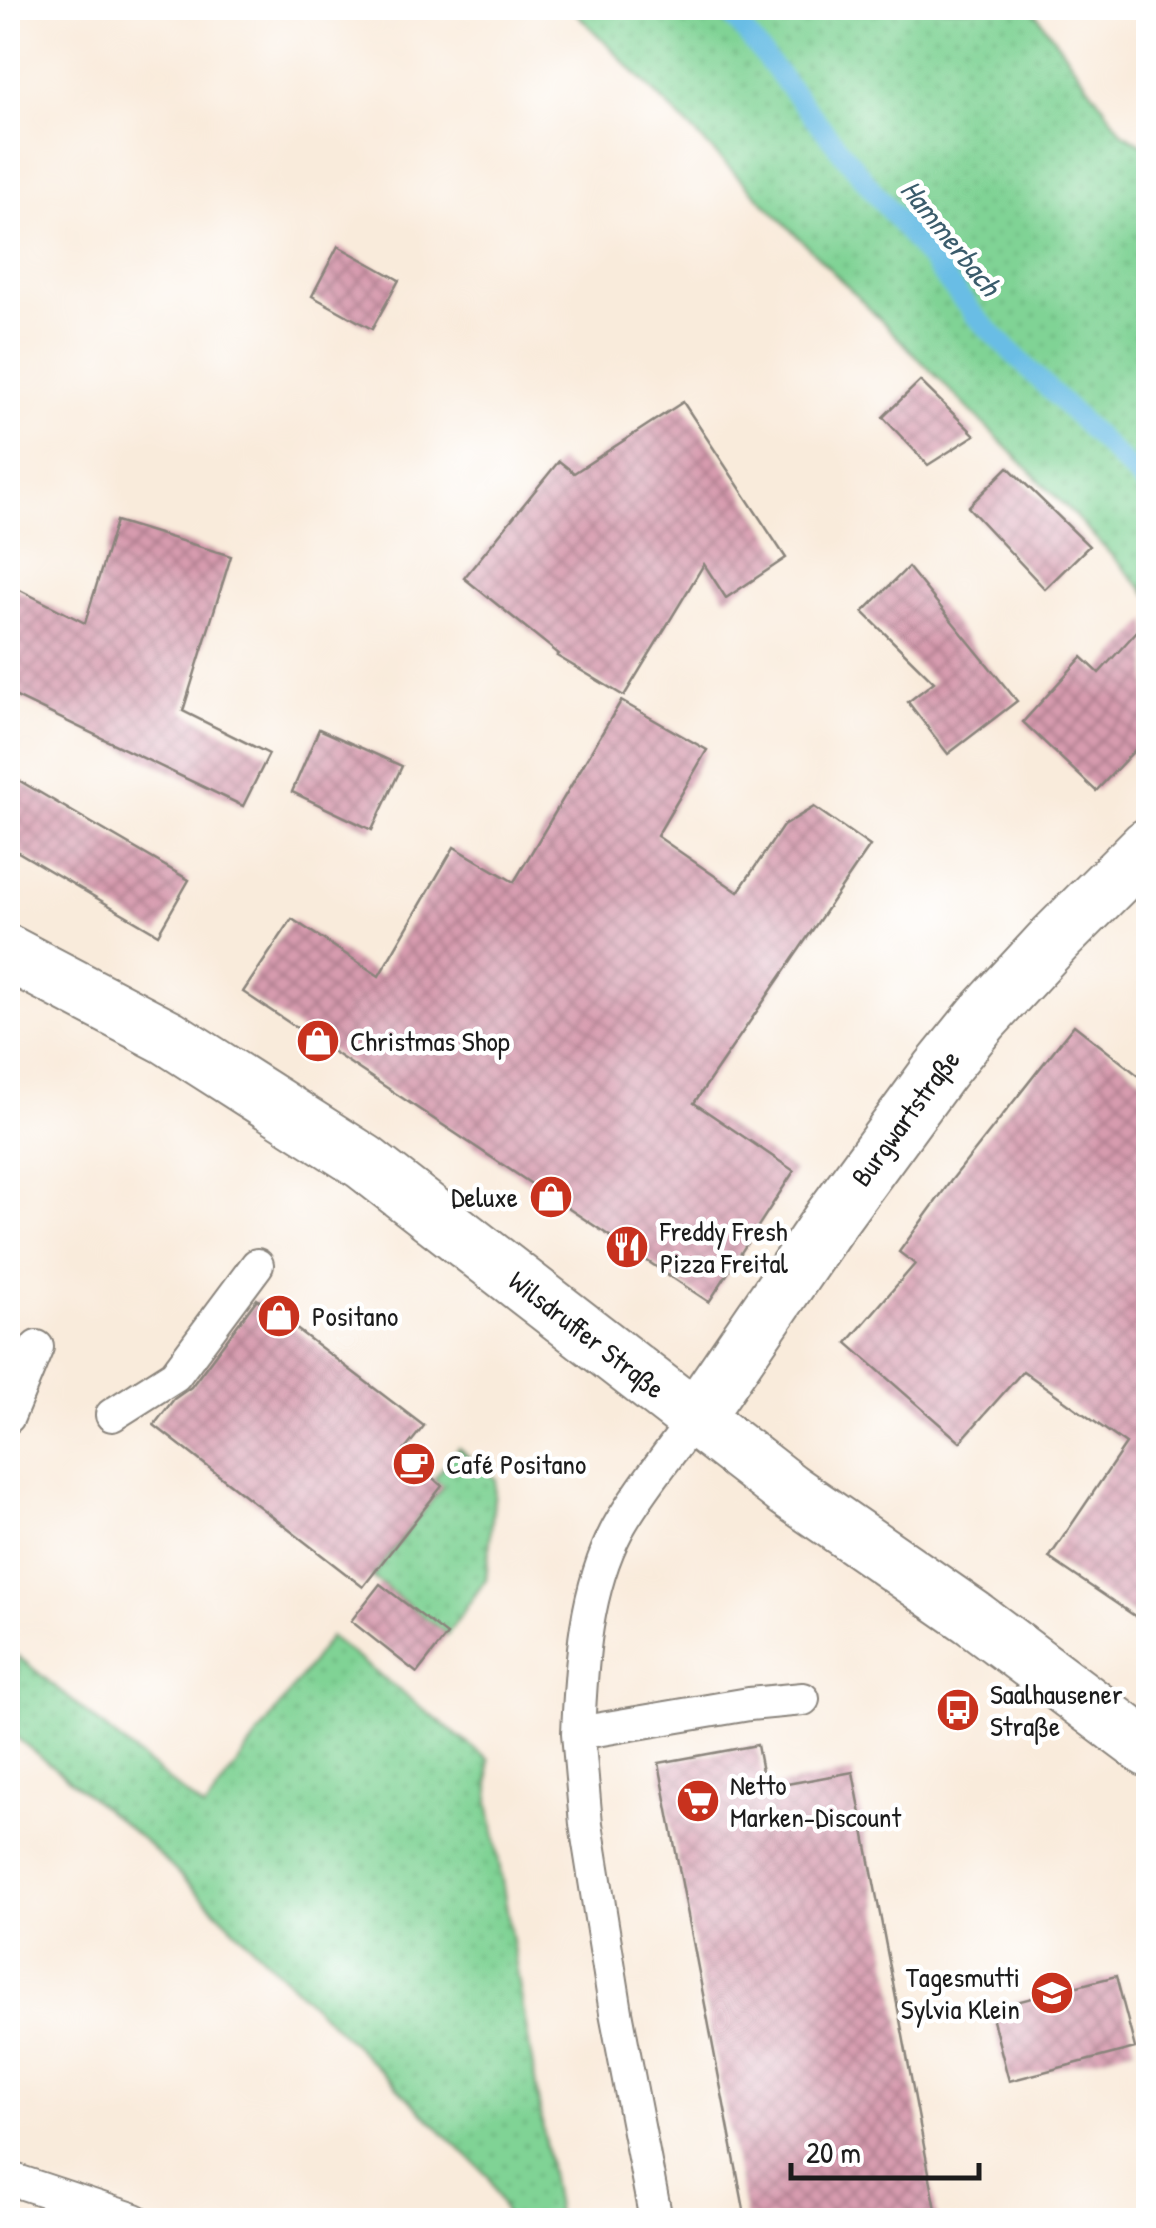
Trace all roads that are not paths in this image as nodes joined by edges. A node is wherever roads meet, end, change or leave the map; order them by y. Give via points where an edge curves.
1 (1148, 846) edge
2 (8, 952) edge
3 (257, 1265) dead end
4 (37, 1347) dead end
5 (112, 1415) dead end
6 (8, 1417) edge
7 (694, 1419) junction
8 (802, 1699) dead end
9 (578, 1733) junction
10 (1148, 1749) edge
11 (8, 2178) edge
12 (135, 2220) edge
13 (656, 2220) edge

1 - 7 main road, Burgwartstraße via 940,1070
2 - 7 main road, Wilsdruffer Straße via 168,1037 364,1162
3 - 5 lane via 175,1375
4 - 6 lane
7 - 9 lane via 618,1528 601,1572 582,1649
7 - 10 main road, Wilsdruffer Straße
8 - 9 lane
9 - 13 lane via 607,1956
11 - 12 lane

